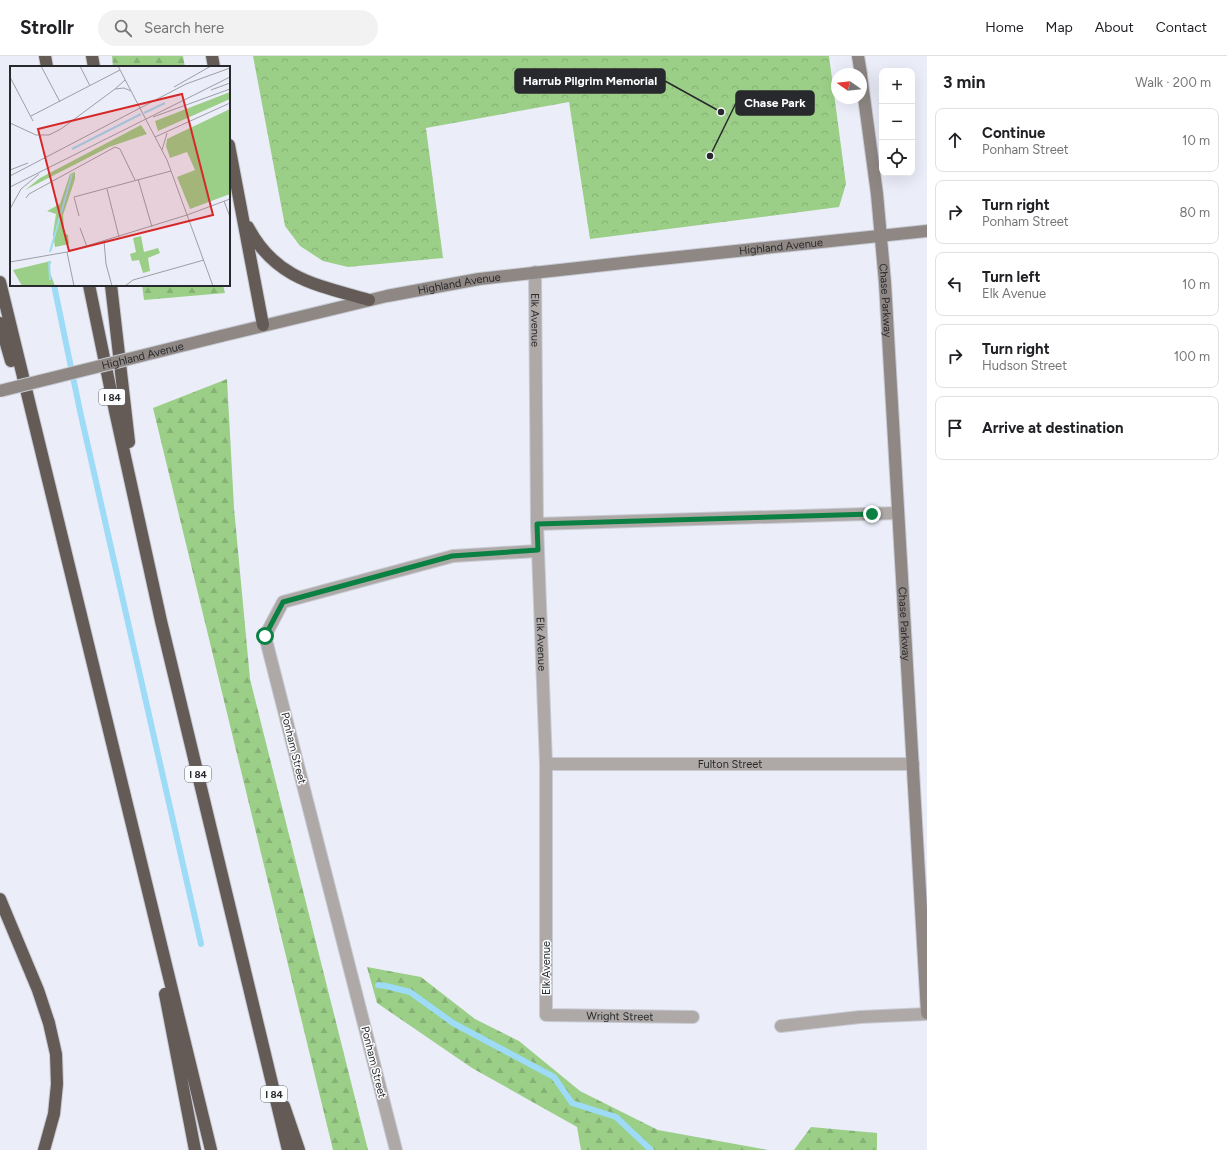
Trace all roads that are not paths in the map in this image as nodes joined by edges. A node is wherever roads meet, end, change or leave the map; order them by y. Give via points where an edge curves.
1 (45, 56) edge
2 (51, 56) edge
3 (92, 56) edge
4 (212, 56) edge
5 (858, 56) edge
6 (47, 66) edge
7 (52, 66) edge
8 (94, 66) edge
9 (214, 66) edge
10 (860, 68) edge
11 (865, 104) edge
12 (230, 150) edge
13 (242, 212) junction
14 (927, 231) edge
15 (881, 236) junction
16 (535, 272) junction
17 (0, 282) edge
18 (89, 286) edge
19 (111, 286) edge
20 (369, 300) junction
21 (0, 323) edge
22 (263, 325) junction
23 (0, 391) edge
24 (53, 502) junction
25 (136, 509) junction
26 (898, 513) junction
27 (537, 524) junction
28 (538, 550) junction
29 (546, 764) junction
30 (913, 764) junction
31 (135, 836) junction
32 (923, 878) edge
33 (0, 898) edge
34 (927, 1014) edge
35 (546, 1015) joint
36 (693, 1017) dead end
37 (781, 1026) dead end
38 (261, 1038) junction
39 (44, 1150) edge
40 (195, 1150) edge
41 (211, 1150) edge
42 (288, 1150) edge
43 (299, 1150) edge
44 (396, 1150) edge

1 - 6 highway
2 - 7 highway
3 - 8 highway
4 - 9 highway
5 - 10 main road, Chase Parkway
11 - 15 main road, Chase Parkway
12 - 13 highway
13 - 20 highway via 253,237 263,251 286,271 306,281
13 - 22 highway
14 - 15 main road, Highland Avenue
15 - 16 main road, Highland Avenue
15 - 26 main road, Chase Parkway
16 - 20 main road, Highland Avenue via 446,284
16 - 27 street, Elk Avenue
17 - 24 highway
18 - 25 highway, I 84
19 - 25 highway
20 - 22 main road, Highland Avenue
21 - 24 highway
22 - 23 main road, Highland Avenue, bridge
24 - 31 highway
25 - 38 highway, I 84
26 - 27 street
26 - 30 main road, Chase Parkway
27 - 28 street, Elk Avenue
28 - 29 street, Elk Avenue
28 - 44 street, Ponham Street via 452,556 283,602 265,636
29 - 30 street, Fulton Street
29 - 35 street, Elk Avenue
30 - 32 main road, Chase Parkway
31 - 40 highway
31 - 41 highway
32 - 34 main road, Chase Parkway
33 - 39 highway via 38,990 56,1054 54,1114
34 - 37 street via 860,1017
35 - 36 street, Wright Street
38 - 42 highway, I 84
38 - 43 highway

